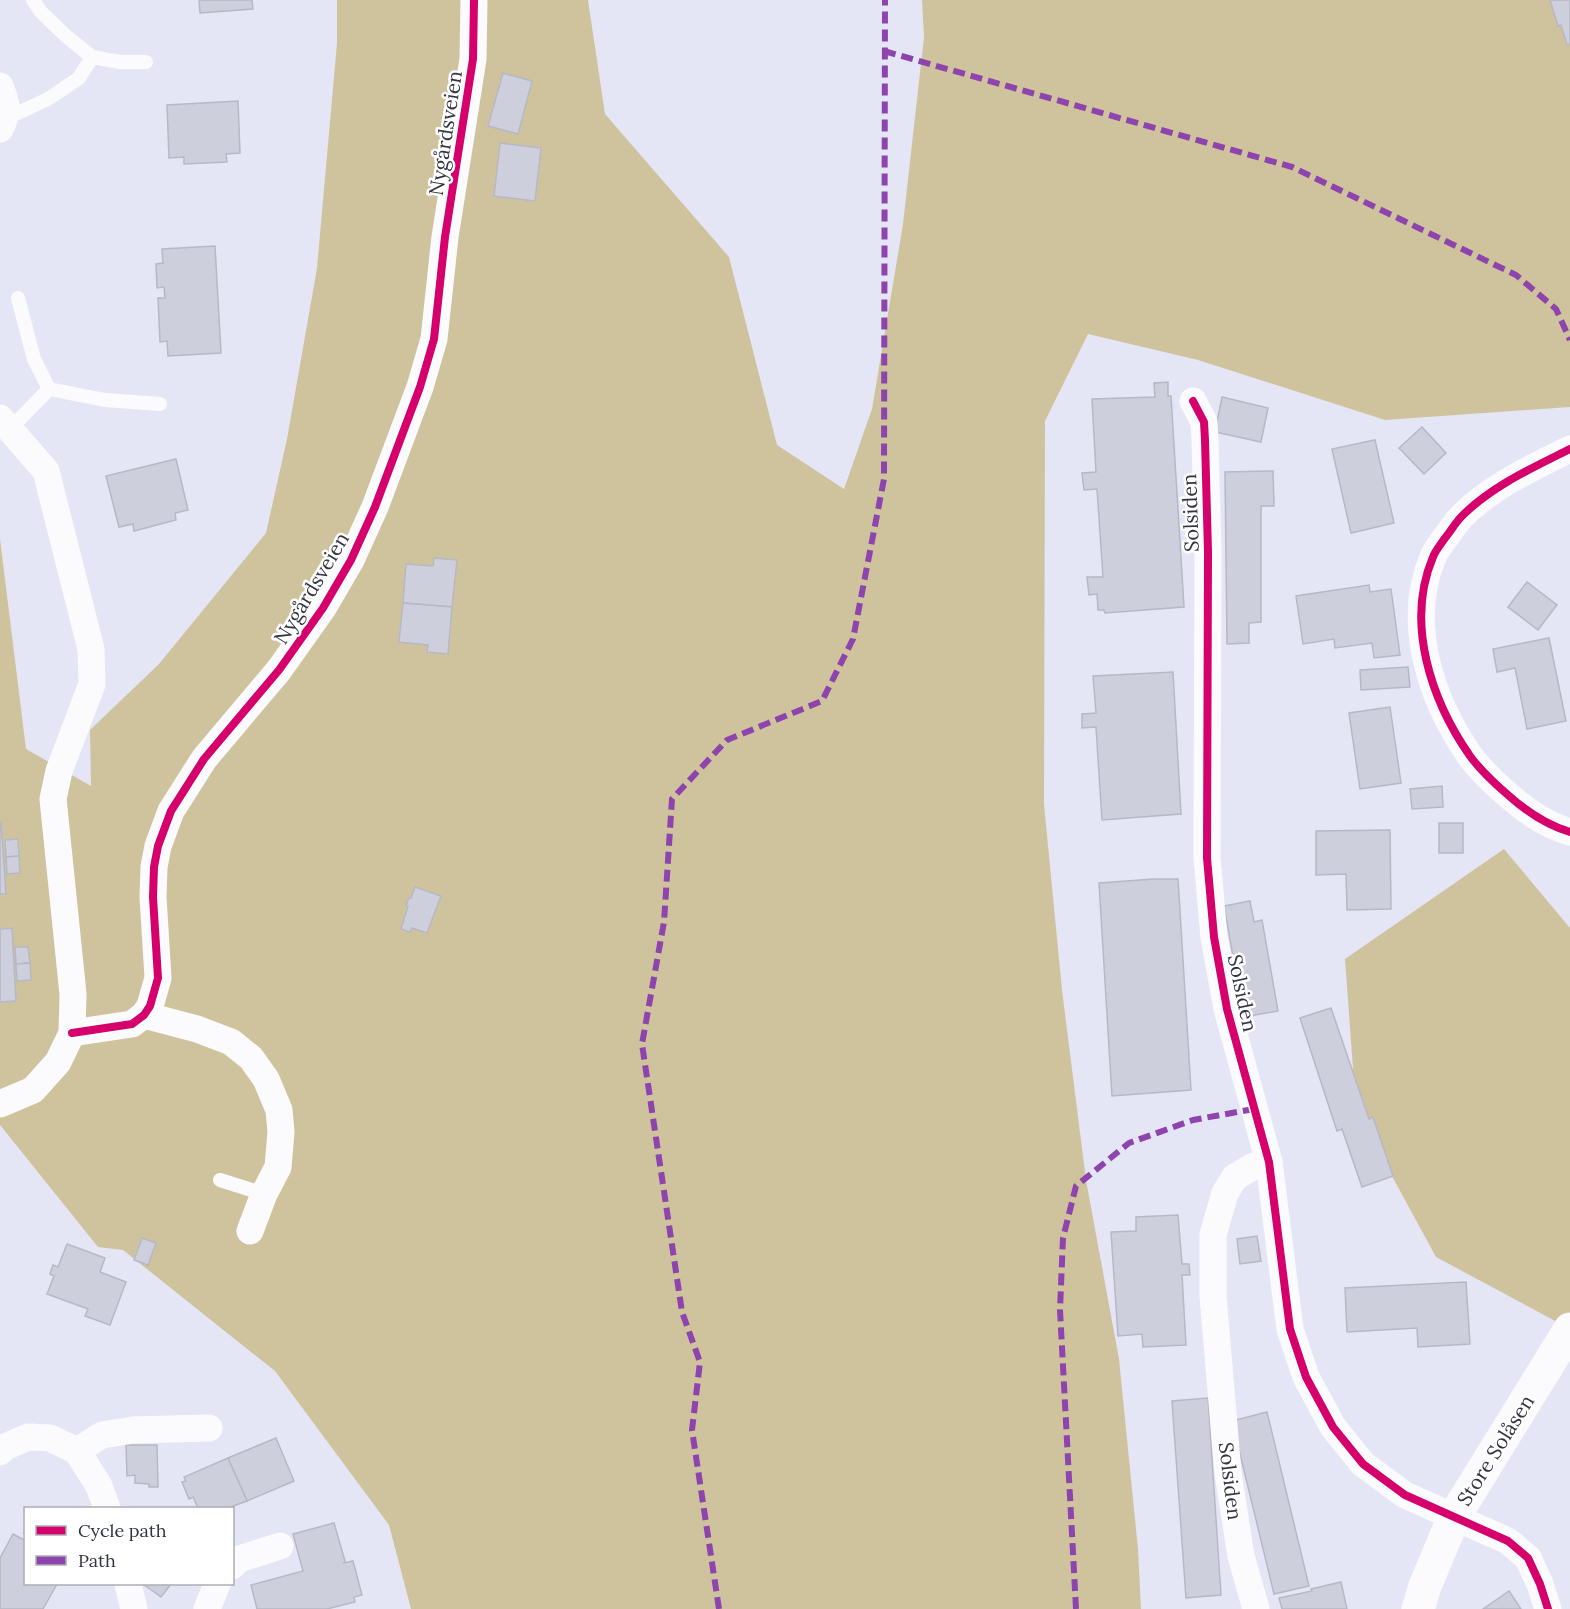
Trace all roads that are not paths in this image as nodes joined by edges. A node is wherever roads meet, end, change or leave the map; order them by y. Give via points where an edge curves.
1 (33, 0) edge
2 (474, 0) edge
3 (92, 57) junction
4 (146, 62) dead end
5 (0, 86) edge
6 (3, 124) edge
7 (18, 298) dead end
8 (48, 389) junction
9 (1193, 401) dead end
10 (160, 404) dead end
11 (5, 424) edge
12 (1570, 449) edge
13 (1570, 832) edge
14 (144, 1015) junction
15 (72, 1033) junction
16 (0, 1104) edge
17 (1269, 1162) junction
18 (220, 1180) dead end
19 (264, 1194) junction
20 (250, 1231) dead end
21 (1570, 1329) edge
22 (209, 1428) dead end
23 (77, 1451) junction
24 (0, 1452) edge
25 (106, 1507) edge
26 (1454, 1517) junction
27 (280, 1546) dead end
28 (234, 1564) edge
29 (128, 1585) edge
30 (217, 1585) edge
31 (134, 1609) edge
32 (207, 1609) edge
33 (1256, 1609) edge
34 (1418, 1609) edge
35 (1548, 1609) edge

1 - 3 lane via 41,12
2 - 14 street, Nygårdsveien via 473,59 445,237 434,339 420,387 375,507 323,608 279,670 204,759 171,811 154,867 158,978
3 - 4 lane
3 - 6 lane via 79,78
5 - 6 street via 7,101
7 - 8 lane via 34,359
8 - 10 lane via 105,400
8 - 11 lane
9 - 17 street, Solsiden via 1204,422 1205,440 1207,858 1214,938 1227,1009
11 - 15 street via 46,471 91,649 92,684 53,799 72,994
12 - 13 street via 1486,495 1460,518 1433,556 1421,594 1422,637 1434,687 1470,756 1527,812 1554,828
14 - 15 street via 132,1024
14 - 19 street via 231,1042 251,1058 266,1079 279,1110 280,1132 278,1167
15 - 16 street via 58,1062 33,1090
17 - 26 street, Solsiden via 1290,1329 1306,1377 1333,1427 1363,1464 1405,1495
17 - 33 street, Solsiden via 1235,1177 1225,1193 1213,1235 1213,1296 1228,1473 1241,1556
18 - 19 lane
19 - 20 street
21 - 26 street, Store Solåsen
22 - 23 street via 102,1435
23 - 24 street via 50,1438 28,1437
23 - 25 street via 99,1486
26 - 34 street, Store Solåsen
26 - 35 street, Solsiden via 1508,1541 1527,1558
27 - 28 street
29 - 31 street
30 - 32 street

